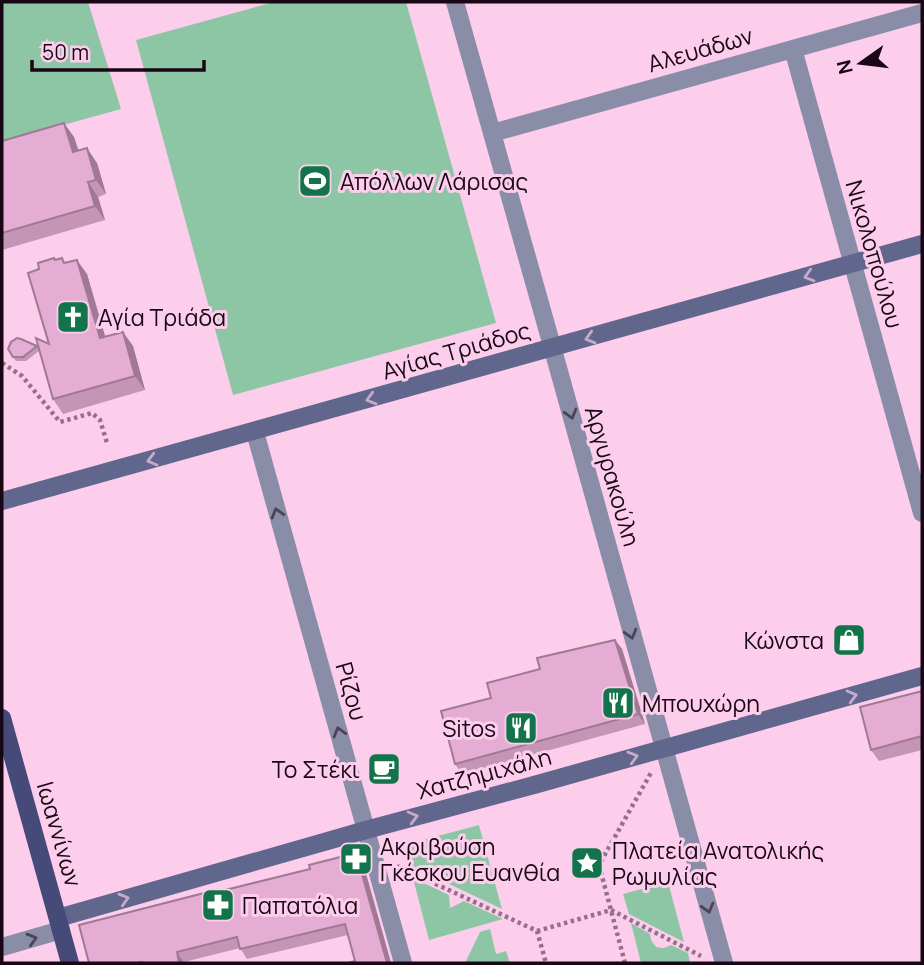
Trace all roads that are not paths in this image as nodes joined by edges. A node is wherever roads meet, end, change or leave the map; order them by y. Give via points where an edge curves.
1 (455, 2) edge
2 (922, 13) edge
3 (793, 49) junction
4 (492, 133) junction
5 (922, 244) edge
6 (852, 264) junction
7 (552, 349) junction
8 (254, 432) junction
9 (2, 502) edge
10 (922, 513) edge
11 (922, 676) edge
12 (2, 718) edge
13 (660, 756) junction
14 (366, 830) junction
15 (60, 924) junction
16 (2, 947) edge
17 (722, 957) edge
18 (71, 963) edge
19 (403, 963) edge

1 - 4 street, Αργυρακούλη
2 - 3 street, Αλευάδων
3 - 4 street, Αλευάδων
3 - 6 street, Νικολοπούλου
4 - 7 street, Αργυρακούλη
5 - 6 street, Αγίας Τριάδος
6 -> 7 street, Αγίας Τριάδος
6 - 10 street, Νικολοπούλου
7 -> 8 street, Αγίας Τριάδος
7 -> 13 street, Αργυρακούλη
8 -> 9 street, Αγίας Τριάδος
14 -> 8 street, Ρίζου
13 -> 11 street, Χατζημιχάλη
12 - 15 main road, Ιωαννίνων
14 -> 13 street, Χατζημιχάλη
13 -> 17 street, Αργυρακούλη
15 -> 14 street, Χατζημιχάλη
14 - 19 street, Ρίζου
16 -> 15 street, Χατζημιχάλη
15 - 18 main road, Ιωαννίνων

